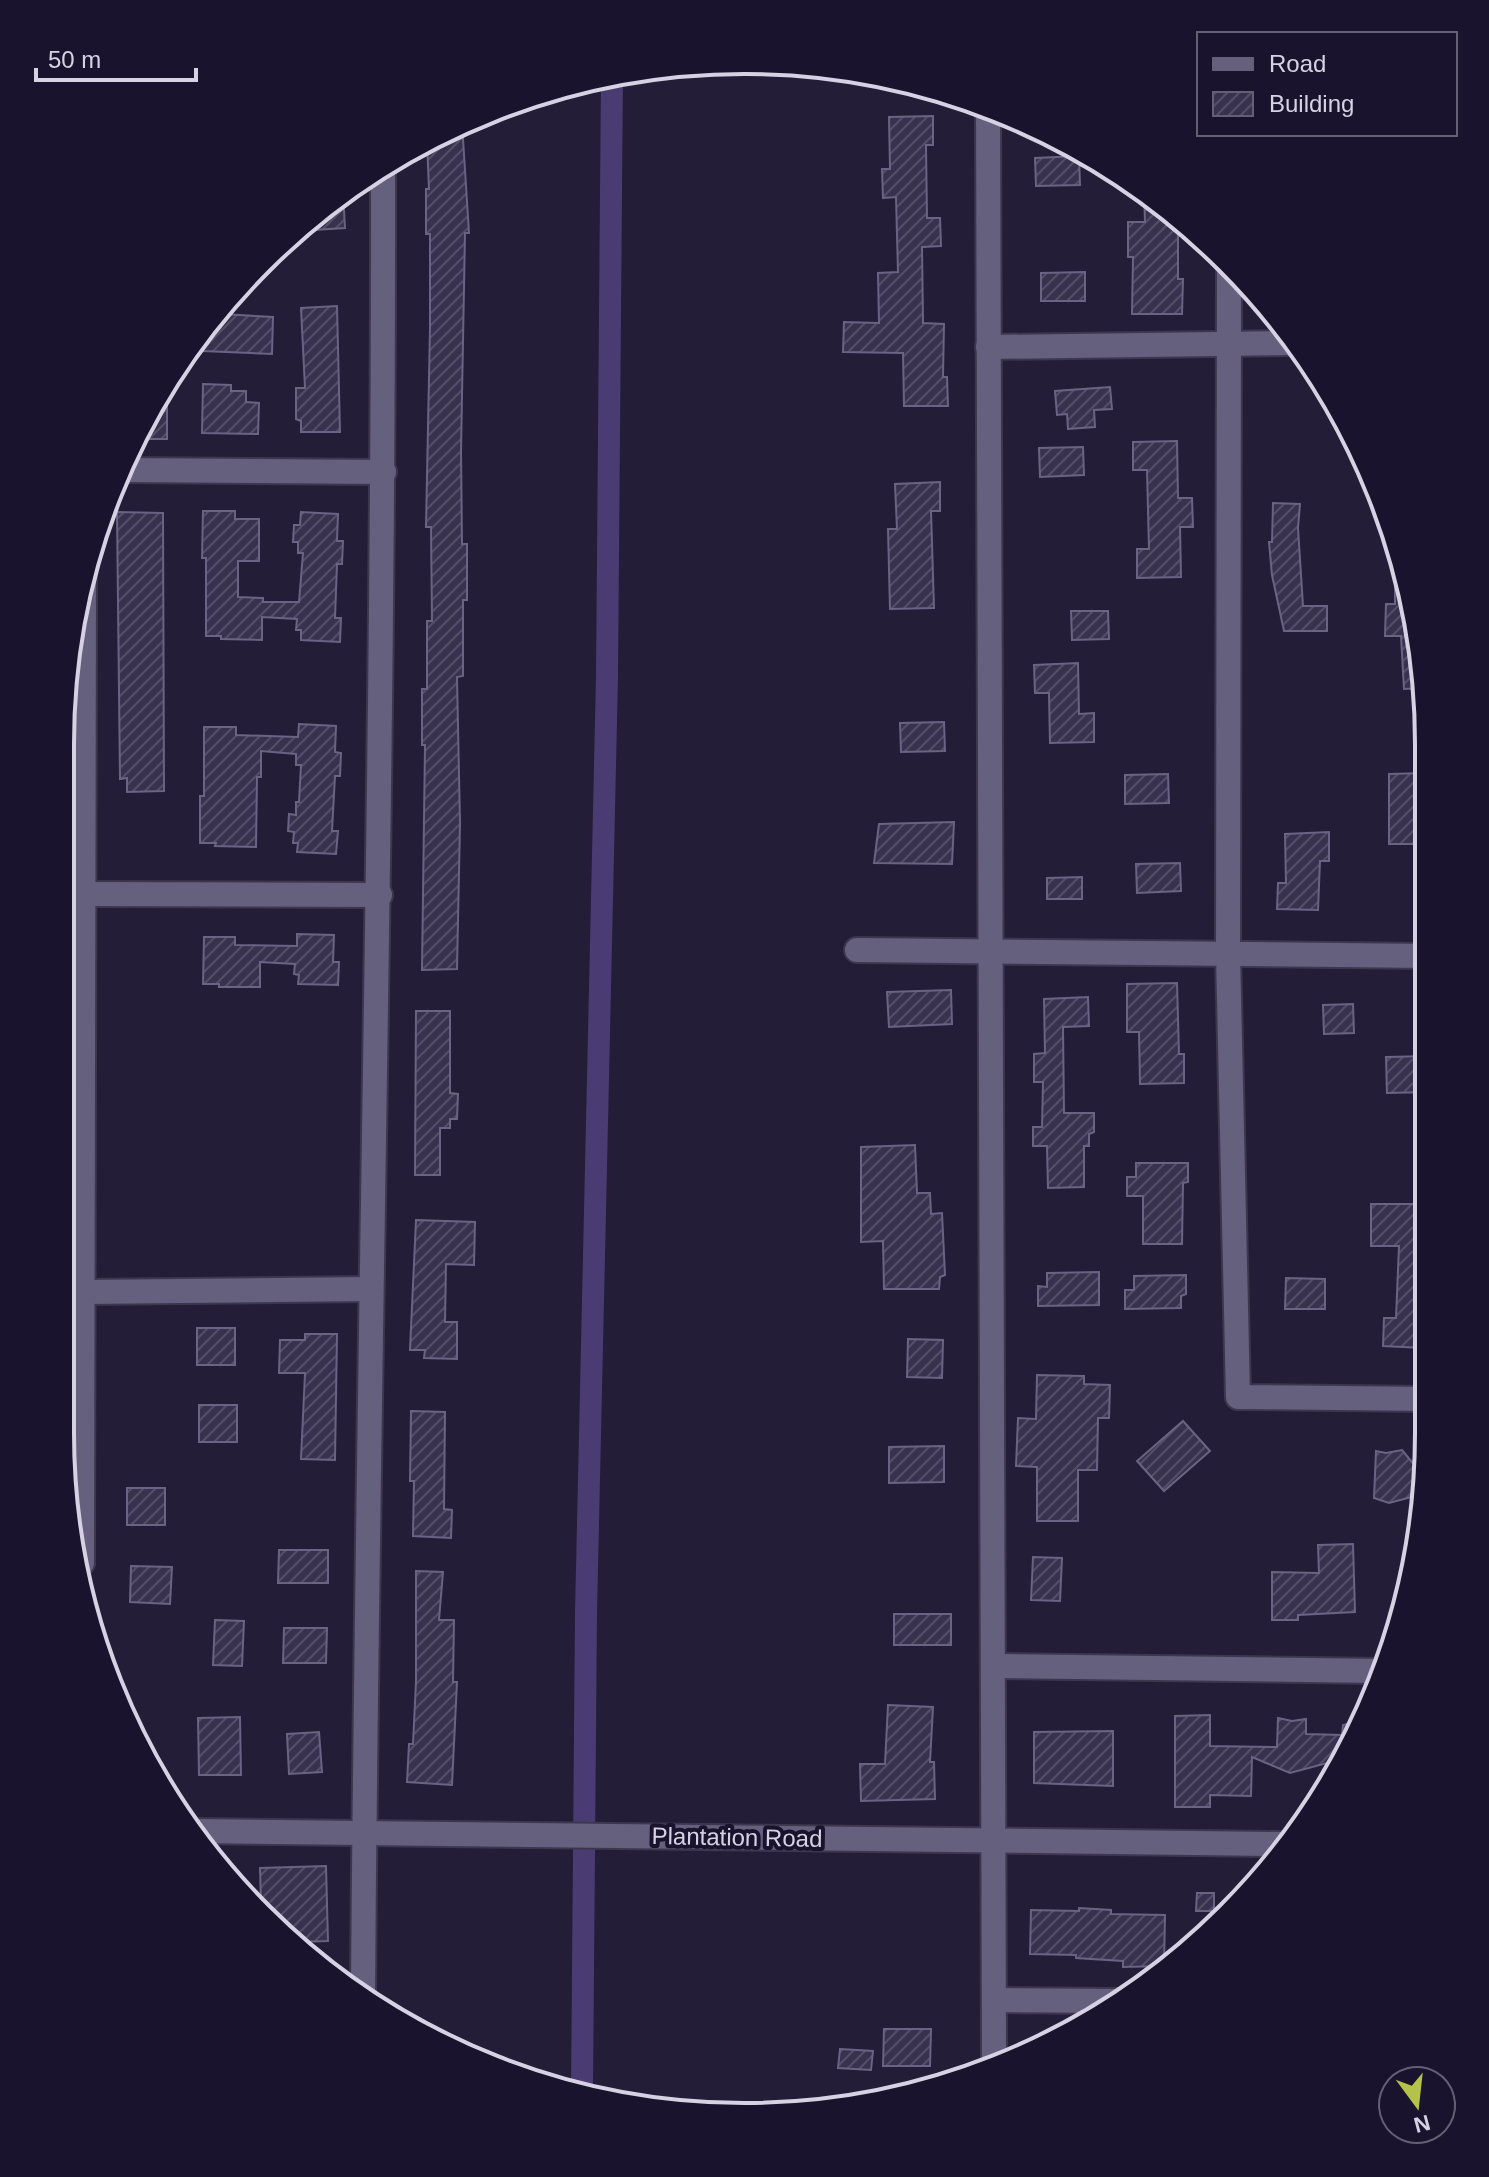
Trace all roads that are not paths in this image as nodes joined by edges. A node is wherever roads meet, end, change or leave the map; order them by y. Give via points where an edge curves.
1 (988, 120) edge
2 (383, 180) edge
3 (1229, 281) edge
4 (1281, 343) edge
5 (1231, 344) junction
6 (988, 347) junction
7 (133, 470) edge
8 (384, 472) junction
9 (84, 633) edge
10 (83, 894) junction
11 (380, 895) junction
12 (857, 950) dead end
13 (992, 952) junction
14 (1228, 954) junction
15 (1415, 956) edge
16 (370, 1289) junction
17 (82, 1292) junction
18 (1415, 1399) edge
19 (82, 1532) edge
20 (994, 1666) junction
21 (1371, 1671) edge
22 (206, 1831) edge
23 (364, 1834) junction
24 (995, 1840) junction
25 (1274, 1844) edge
26 (363, 1984) edge
27 (994, 2000) junction
28 (1100, 2001) edge
29 (994, 2055) edge

1 - 6 street
2 - 8 street
3 - 5 street
4 - 5 street
5 - 6 street
5 - 14 street
6 - 13 street
7 - 8 street
8 - 11 street
9 - 10 street
10 - 11 street
10 - 17 street
11 - 16 street
12 - 13 street
13 - 14 street
13 - 20 street
14 - 15 street
14 - 18 street via 1238,1397
16 - 17 street
16 - 23 street
17 - 19 street
20 - 21 street
20 - 24 street
22 - 23 street, Plantation Road
23 - 24 street, Plantation Road
23 - 26 street
24 - 25 street, Plantation Road
24 - 27 street
27 - 28 street
27 - 29 street

